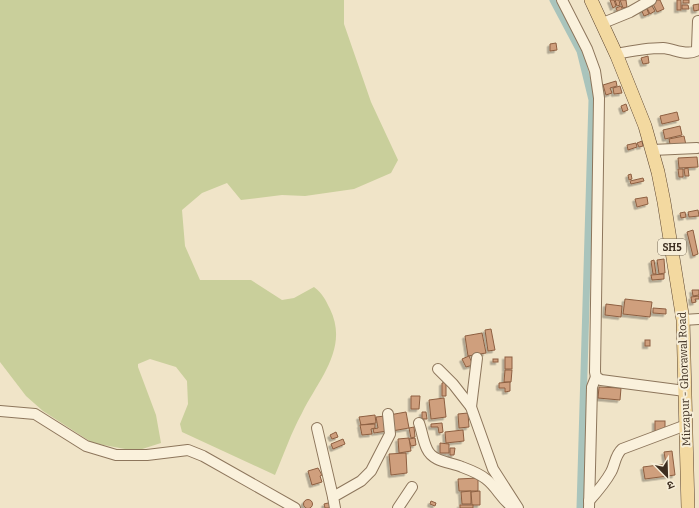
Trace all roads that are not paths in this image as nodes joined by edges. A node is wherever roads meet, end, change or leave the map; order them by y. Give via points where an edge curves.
1 (562, 0) edge
2 (591, 0) edge
3 (651, 0) edge
4 (698, 21) edge
5 (602, 23) junction
6 (616, 54) junction
7 (697, 148) dead end
8 (652, 150) junction
9 (699, 319) edge
10 (683, 320) junction
11 (478, 358) dead end
12 (438, 369) dead end
13 (596, 377) junction
14 (685, 391) junction
15 (471, 407) junction
16 (0, 411) edge
17 (388, 414) dead end
18 (419, 423) dead end
19 (686, 425) junction
20 (317, 428) dead end
21 (412, 487) dead end
22 (334, 497) junction
23 (589, 504) edge
24 (294, 508) edge
25 (336, 508) edge
26 (398, 508) edge
27 (514, 508) edge
28 (518, 508) edge
29 (688, 508) edge

1 - 13 street via 587,49 595,71 599,98 594,366
2 - 5 main road, Mirzapur - Ghorawal Road / SH5
3 - 5 street
4 - 6 street via 697,48 693,53 662,48
5 - 6 main road, Mirzapur - Ghorawal Road / SH5
6 - 8 main road, Mirzapur - Ghorawal Road / SH5
7 - 8 street
8 - 10 main road, Mirzapur - Ghorawal Road / SH5 via 664,202
9 - 10 street
10 - 14 main road, Mirzapur - Ghorawal Road / SH5
11 - 15 street
12 - 15 street
13 - 14 street via 601,380
13 - 23 street via 592,387
14 - 19 main road, Mirzapur - Ghorawal Road / SH5
15 - 28 street via 493,470
16 - 24 street via 35,414 86,446 116,455 147,456 188,450
17 - 22 street via 390,434 371,471 361,481
18 - 27 street via 427,449 435,458 485,478
19 - 23 street via 618,453 612,471
19 - 29 main road, Mirzapur - Ghorawal Road / SH5
20 - 22 street
21 - 26 street
22 - 25 street

